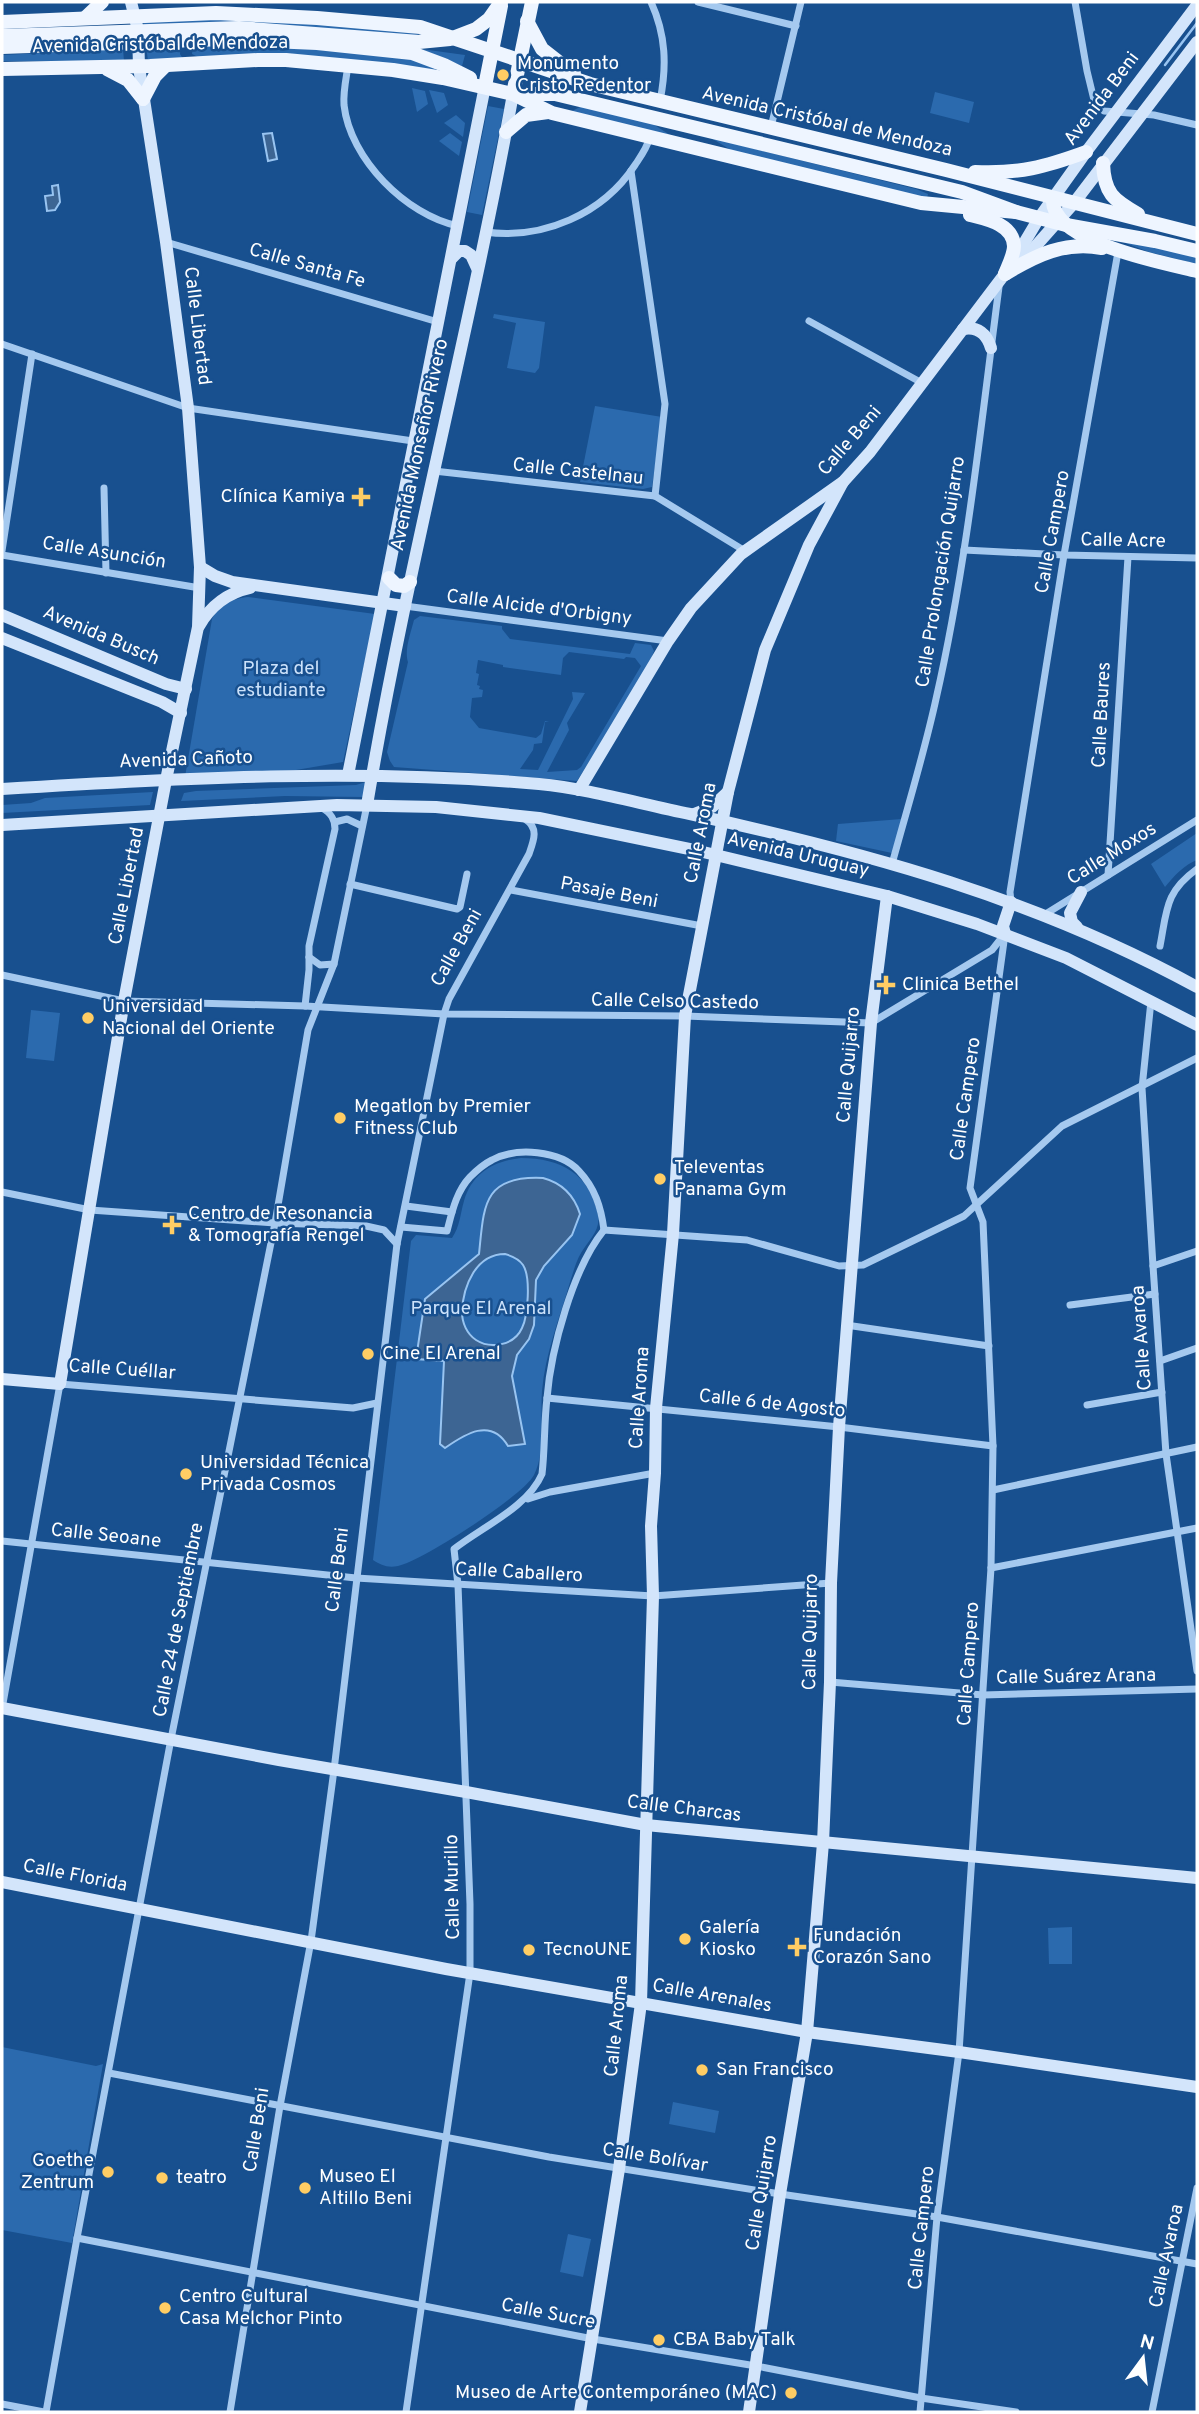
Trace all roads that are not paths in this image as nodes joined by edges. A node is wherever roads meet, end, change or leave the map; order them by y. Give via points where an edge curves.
1 (102, 2) edge
2 (501, 2) edge
3 (532, 2) edge
4 (651, 2) edge
5 (698, 2) edge
6 (802, 2) edge
7 (1075, 2) edge
8 (719, 4) edge
9 (1197, 5) edge
10 (85, 18) junction
11 (132, 20) edge
12 (527, 21) junction
13 (2, 22) edge
14 (796, 26) junction
15 (2, 36) edge
16 (186, 39) junction
17 (450, 39) junction
18 (1197, 42) edge
19 (2, 47) edge
20 (491, 50) junction
21 (519, 60) junction
22 (188, 64) junction
23 (139, 66) junction
24 (165, 66) junction
25 (348, 66) junction
26 (101, 67) junction
27 (2, 69) edge
28 (590, 84) junction
29 (485, 86) junction
30 (513, 94) junction
31 (143, 99) junction
32 (578, 99) junction
33 (660, 102) junction
34 (552, 113) junction
35 (1115, 113) junction
36 (1141, 114) junction
37 (663, 119) junction
38 (1197, 125) edge
39 (771, 128) junction
40 (506, 132) junction
41 (650, 136) junction
42 (1086, 152) junction
43 (719, 153) junction
44 (1103, 163) junction
45 (946, 170) junction
46 (631, 171) junction
47 (921, 203) junction
48 (1074, 204) junction
49 (1016, 212) junction
50 (1052, 218) junction
51 (1158, 225) junction
52 (458, 226) junction
53 (485, 232) junction
54 (1197, 234) edge
55 (166, 242) junction
56 (1116, 251) junction
57 (1197, 251) edge
58 (451, 259) junction
59 (477, 268) junction
60 (1197, 271) edge
61 (1005, 274) junction
62 (809, 321) dead end
63 (438, 322) junction
64 (963, 330) junction
65 (2, 344) edge
66 (990, 348) junction
67 (32, 354) junction
68 (922, 383) junction
69 (188, 408) junction
70 (413, 441) junction
71 (435, 471) junction
72 (843, 482) junction
73 (104, 488) dead end
74 (655, 496) junction
75 (791, 518) junction
76 (814, 535) junction
77 (964, 550) junction
78 (745, 551) junction
79 (2, 553) edge
80 (1065, 555) junction
81 (1128, 557) junction
82 (1197, 558) edge
83 (200, 567) junction
84 (106, 573) junction
85 (388, 578) junction
86 (410, 582) junction
87 (257, 587) junction
88 (200, 588) junction
89 (383, 603) junction
90 (405, 606) junction
91 (7, 617) edge
92 (198, 627) junction
93 (4, 639) edge
94 (668, 641) junction
95 (166, 684) junction
96 (186, 689) junction
97 (162, 702) junction
98 (181, 713) junction
99 (348, 775) junction
100 (373, 775) junction
101 (166, 780) junction
102 (2, 789) edge
103 (579, 790) junction
104 (728, 792) junction
105 (367, 805) junction
106 (314, 806) junction
107 (692, 815) junction
108 (521, 816) junction
109 (159, 817) junction
110 (1197, 820) edge
111 (722, 821) junction
112 (335, 822) junction
113 (2, 825) edge
114 (362, 826) junction
115 (690, 849) junction
116 (716, 855) junction
117 (892, 864) junction
118 (1197, 869) edge
119 (467, 874) dead end
120 (1108, 875) junction
121 (711, 879) junction
122 (350, 884) junction
123 (511, 890) junction
124 (1081, 892) junction
125 (887, 896) junction
126 (1011, 901) junction
127 (1044, 915) junction
128 (702, 926) junction
129 (1077, 928) junction
130 (1005, 933) junction
131 (1160, 946) dead end
132 (309, 957) junction
133 (334, 964) junction
134 (2, 975) edge
135 (1197, 987) edge
136 (124, 1001) junction
137 (1151, 1002) junction
138 (305, 1006) junction
139 (316, 1007) junction
140 (444, 1014) junction
141 (685, 1016) junction
142 (871, 1023) junction
143 (1197, 1025) edge
144 (1197, 1058) edge
145 (1142, 1088) junction
146 (2, 1192) edge
147 (977, 1205) junction
148 (406, 1206) junction
149 (90, 1210) junction
150 (452, 1212) junction
151 (275, 1223) junction
152 (401, 1227) junction
153 (604, 1230) junction
154 (673, 1234) junction
155 (397, 1244) junction
156 (1197, 1251) edge
157 (1153, 1266) junction
158 (851, 1267) junction
159 (1155, 1294) junction
160 (1070, 1305) dead end
161 (846, 1325) junction
162 (989, 1346) junction
163 (1197, 1348) edge
164 (1160, 1361) junction
165 (2, 1380) edge
166 (60, 1384) junction
167 (1162, 1392) junction
168 (240, 1398) junction
169 (547, 1398) junction
170 (377, 1403) junction
171 (1087, 1405) dead end
172 (656, 1408) junction
173 (839, 1427) junction
174 (993, 1446) junction
175 (1197, 1447) edge
176 (1166, 1454) junction
177 (655, 1473) junction
178 (993, 1490) junction
179 (524, 1500) junction
180 (1197, 1528) edge
181 (1177, 1531) junction
182 (2, 1541) edge
183 (31, 1544) junction
184 (207, 1562) junction
185 (991, 1568) junction
186 (356, 1578) junction
187 (831, 1583) junction
188 (458, 1585) junction
189 (653, 1596) junction
190 (1197, 1671) edge
191 (830, 1682) junction
192 (1197, 1689) edge
193 (983, 1695) junction
194 (2, 1708) edge
195 (171, 1739) junction
196 (334, 1770) junction
197 (466, 1792) junction
198 (646, 1825) junction
199 (822, 1843) junction
200 (972, 1857) junction
201 (1197, 1878) edge
202 (2, 1882) edge
203 (140, 1909) junction
204 (311, 1941) junction
205 (470, 1973) junction
206 (641, 2003) junction
207 (807, 2032) junction
208 (958, 2052) junction
209 (109, 2073) junction
210 (1197, 2087) edge
211 (280, 2106) junction
212 (447, 2137) junction
213 (619, 2169) junction
214 (1197, 2188) edge
215 (780, 2194) junction
216 (937, 2217) junction
217 (76, 2238) junction
218 (1182, 2261) junction
219 (1197, 2263) edge
220 (253, 2272) junction
221 (422, 2306) junction
222 (593, 2339) junction
223 (756, 2367) junction
224 (921, 2398) junction
225 (2, 2404) edge
226 (45, 2412) edge
227 (230, 2412) edge
228 (406, 2412) edge
229 (580, 2412) edge
230 (749, 2412) edge
231 (920, 2412) edge
232 (1016, 2412) edge
233 (1152, 2412) edge

1 - 10 main road
2 - 17 main road via 482,24
2 - 20 main road
3 - 12 main road
4 - 33 street via 666,61
5 - 8 street
6 - 14 street
7 - 35 street via 1095,104
8 - 14 street
9 - 35 street, Avenida Beni
10 - 11 main road, Avenida Cristóbal de Mendoza
10 - 13 main road, Avenida Cristóbal de Mendoza
11 - 15 main road, Avenida Cristóbal de Mendoza
11 - 16 main road, Avenida Cristóbal de Mendoza
11 - 17 main road, Avenida Cristóbal de Mendoza via 419,42
11 - 17 main road, Avenida Cristóbal de Mendoza via 216,13 317,18 420,27
11 - 19 main road, Avenida Cristóbal de Mendoza
11 - 23 street, Calle Libertad
12 - 21 main road
12 - 28 main road via 548,55
14 - 39 street
16 - 22 main road
16 - 29 main road, Avenida Cristóbal de Mendoza via 259,40 412,53
17 - 20 main road, Avenida Cristóbal de Mendoza
18 - 36 street, Avenida Beni
20 - 21 main road, Avenida Cristóbal de Mendoza
20 - 29 main road
21 - 28 main road, Avenida Cristóbal de Mendoza
21 - 30 main road
22 - 24 main road, Avenida Cristóbal de Mendoza
22 - 25 main road, Avenida Cristóbal de Mendoza via 258,60
23 - 24 main road, Avenida Cristóbal de Mendoza
23 - 26 main road, Avenida Cristóbal de Mendoza
23 - 31 street, Calle Libertad
24 - 31 main road
25 - 29 main road, Avenida Cristóbal de Mendoza
25 - 52 street via 346,114 369,163 406,203 435,220
26 - 27 main road, Avenida Cristóbal de Mendoza
26 - 31 main road via 128,80
28 - 33 main road, Avenida Cristóbal de Mendoza
29 - 30 main road, Avenida Cristóbal de Mendoza
29 - 52 street, Avenida Monseñor Rivero
30 - 32 main road, Avenida Cristóbal de Mendoza
30 - 34 main road, Avenida Cristóbal de Mendoza
30 - 40 street, Avenida Monseñor Rivero
31 - 55 street, Calle Libertad
32 - 34 main road
32 - 37 main road, Avenida Cristóbal de Mendoza
33 - 39 main road, Avenida Cristóbal de Mendoza
34 - 40 main road via 526,115
34 - 41 main road, Avenida Cristóbal de Mendoza
35 - 36 street
35 - 42 street, Avenida Beni
36 - 38 street
36 - 44 street, Avenida Beni
37 - 43 main road
37 - 49 main road, Avenida Cristóbal de Mendoza via 962,192
39 - 45 main road, Avenida Cristóbal de Mendoza
40 - 53 street, Avenida Monseñor Rivero
41 - 43 main road, Avenida Cristóbal de Mendoza
41 - 46 street
42 - 45 main road via 1023,171
42 - 50 street, Avenida Beni
43 - 47 main road, Avenida Cristóbal de Mendoza
44 - 48 street, Avenida Beni
44 - 51 main road via 1105,183 1114,199
45 - 50 main road, Avenida Cristóbal de Mendoza via 1036,194
46 - 53 street via 611,194 560,224 512,235
46 - 74 street via 665,404
47 - 49 main road, Avenida Cristóbal de Mendoza
47 - 61 main road via 991,220 1004,228 1014,247
48 - 50 main road, Avenida Cristóbal de Mendoza
48 - 51 main road, Avenida Cristóbal de Mendoza
49 - 50 main road, Avenida Cristóbal de Mendoza
50 - 56 main road, Avenida Cristóbal de Mendoza
50 - 57 main road, Avenida Cristóbal de Mendoza
50 - 61 street, Calle Beni via 1020,248
51 - 54 main road, Avenida Cristóbal de Mendoza
52 - 58 street, Avenida Monseñor Rivero
53 - 59 street, Avenida Monseñor Rivero
55 - 63 street, Calle Santa Fe
55 - 69 street, Calle Libertad
56 - 60 main road, Avenida Cristóbal de Mendoza
56 - 61 main road via 1087,245 1050,250
56 - 80 street, Calle Campero
58 - 59 street via 466,251
58 - 63 street, Avenida Monseñor Rivero
59 - 71 street, Avenida Monseñor Rivero
61 - 64 street, Calle Beni
61 - 66 street, Calle Prolongación Quijarro
62 - 68 street
63 - 70 street, Avenida Monseñor Rivero
64 - 66 street via 981,332
64 - 68 street, Calle Beni
65 - 67 street
66 - 77 street, Calle Prolongación Quijarro
67 - 69 street
67 - 79 street
68 - 72 street, Calle Beni
69 - 70 street
69 - 83 street, Calle Libertad
70 - 85 street, Avenida Monseñor Rivero
71 - 74 street, Calle Castelnau
71 - 86 street, Avenida Monseñor Rivero
72 - 75 street, Calle Beni
72 - 76 street, Calle Aroma
73 - 84 street
74 - 78 street, Calle Castelnau
75 - 76 street via 807,520
75 - 78 street, Calle Beni
76 - 104 street, Calle Aroma via 769,639
77 - 80 street, Calle Acre
77 - 117 street, Calle Prolongación Quijarro via 936,699
78 - 94 street, Calle Beni via 691,608
79 - 84 street, Calle Asunción
80 - 81 street, Calle Acre
80 - 126 street, Calle Campero
81 - 82 street, Calle Acre
81 - 120 street, Calle Baures
83 - 87 street via 220,579
83 - 88 street, Calle Libertad
84 - 88 street, Calle Asunción
85 - 86 main road via 396,586
85 - 89 street, Avenida Monseñor Rivero
86 - 90 street, Avenida Monseñor Rivero
87 - 89 street
87 - 92 street via 219,601
88 - 92 street, Calle Libertad
89 - 90 street
89 - 99 street, Avenida Monseñor Rivero
90 - 94 street, Calle Alcide d'Orbigny
90 - 100 street, Avenida Monseñor Rivero
91 - 93 street
91 - 95 street, Avenida Busch
92 - 96 street, Calle Libertad
93 - 97 street, Avenida Busch
94 - 103 street, Calle Beni
95 - 96 street, Avenida Busch
95 - 97 street via 167,696
96 - 98 street, Calle Libertad
97 - 98 street, Avenida Busch
98 - 101 street, Calle Libertad
99 - 100 street, Avenida Cañoto
99 - 101 street, Avenida Cañoto
100 - 103 street, Avenida Uruguay
100 - 105 street, Avenida Monseñor Rivero
101 - 102 street, Avenida Cañoto
101 - 109 street, Calle Libertad
103 - 107 street, Avenida Uruguay
104 - 107 street via 712,807
104 - 111 street, Calle Aroma
105 - 106 street
105 - 108 street, Avenida Uruguay
105 - 114 street, Calle 24 de Septiembre
106 - 109 street
106 - 112 street via 324,809
107 - 111 street, Avenida Uruguay
108 - 115 street, Avenida Uruguay
108 - 123 street, Calle Beni via 531,823 535,835
109 - 113 street
109 - 136 street, Calle Libertad
110 - 120 street, Calle Moxos
111 - 116 street, Calle Aroma
111 - 117 street, Avenida Uruguay
112 - 114 street via 347,819
112 - 132 street
114 - 122 street, Calle 24 de Septiembre
115 - 116 street, Avenida Uruguay
115 - 121 street via 704,859
116 - 121 street, Calle Aroma
116 - 125 street, Avenida Uruguay
117 - 126 street, Avenida Uruguay
118 - 131 street via 1173,891
119 - 122 street via 457,909
120 - 124 street, Calle Moxos
121 - 128 street, Calle Aroma
122 - 133 street, Calle 24 de Septiembre
123 - 128 street, Pasaje Beni
123 - 140 street, Calle Beni
124 - 127 street, Calle Moxos
124 - 129 street via 1070,913
125 - 130 street, Avenida Uruguay
125 - 142 street, Calle Quijarro
126 - 127 street, Avenida Uruguay
126 - 130 street
127 - 129 street, Avenida Uruguay
128 - 141 street, Calle Aroma
129 - 135 street, Avenida Uruguay
130 - 137 street, Avenida Uruguay
130 - 142 street via 992,950
130 - 147 street, Calle Campero via 970,1188
132 - 133 street via 320,965
132 - 138 street
133 - 139 street, Calle 24 de Septiembre
134 - 136 street, Calle Celso Castedo
136 - 138 street, Calle Celso Castedo
136 - 149 street, Calle Libertad
137 - 143 street, Avenida Uruguay
137 - 145 street, Calle Avaroa
138 - 139 street, Calle Celso Castedo
139 - 140 street, Calle Celso Castedo
139 - 151 street, Calle 24 de Septiembre via 308,1030
140 - 141 street, Calle Celso Castedo
140 - 148 street, Calle Beni
141 - 142 street, Calle Celso Castedo
141 - 154 street, Calle Aroma
142 - 158 street, Calle Quijarro
144 - 145 street
145 - 147 street via 1062,1126
145 - 157 street, Calle Avaroa
146 - 149 street
147 - 158 street via 964,1216
147 - 162 street, Calle Campero via 983,1222
148 - 150 street
148 - 152 street, Calle Beni
149 - 151 street
149 - 166 street, Calle Libertad
150 - 152 street via 447,1231
150 - 153 street via 461,1188 492,1160 547,1154 579,1170 597,1195
151 - 155 street via 366,1226 384,1230
151 - 168 street, Calle 24 de Septiembre
152 - 155 street, Calle Beni
153 - 154 street
153 - 169 street, Calle Murillo via 576,1278
154 - 158 street via 747,1240
154 - 172 street, Calle Aroma
155 - 170 street, Calle Beni
156 - 157 street
157 - 159 street, Calle Avaroa
158 - 161 street, Calle Quijarro
159 - 160 street
159 - 164 street, Calle Avaroa
161 - 162 street
161 - 173 street, Calle Quijarro
162 - 174 street, Calle Campero
163 - 164 street
164 - 167 street, Calle Avaroa
165 - 166 street, Calle Cuéllar
166 - 168 street, Calle Cuéllar
166 - 183 street, Calle Libertad
167 - 171 street
167 - 176 street, Calle Avaroa
168 - 170 street via 353,1408
168 - 184 street, Calle 24 de Septiembre
169 - 172 street, Calle 6 de Agosto
169 - 179 street, Calle Murillo via 542,1474
170 - 186 street, Calle Beni
172 - 173 street, Calle 6 de Agosto
172 - 177 street, Calle Aroma
173 - 174 street, Calle 6 de Agosto
173 - 187 street, Calle Quijarro
174 - 178 street, Calle Campero
175 - 176 street
176 - 178 street
176 - 181 street, Calle Avaroa
177 - 179 street, Calle Murillo
177 - 189 street, Calle Aroma
178 - 185 street, Calle Campero
179 - 188 street, Calle Murillo via 454,1549
180 - 181 street
181 - 185 street
181 - 190 street, Calle Avaroa
182 - 183 street, Calle Seoane
183 - 184 street, Calle Seoane
183 - 194 street, Calle Libertad
184 - 186 street, Calle Caballero
184 - 195 street, Calle 24 de Septiembre
185 - 193 street, Calle Campero
186 - 188 street, Calle Caballero
186 - 196 street, Calle Beni
187 - 189 street, Calle Caballero
187 - 191 street, Calle Quijarro
188 - 189 street, Calle Caballero
188 - 197 street, Calle Murillo
189 - 198 street, Calle Aroma
191 - 193 street, Calle Suárez Arana
191 - 199 street, Calle Quijarro
192 - 193 street, Calle Suárez Arana
193 - 200 street, Calle Campero
194 - 195 street, Calle Charcas
195 - 196 street, Calle Charcas
195 - 203 street, Calle 24 de Septiembre
196 - 197 street, Calle Charcas
196 - 204 street, Calle Beni
197 - 198 street, Calle Charcas
197 - 205 street, Calle Murillo
198 - 199 street, Calle Charcas
198 - 206 street, Calle Aroma
199 - 200 street, Calle Charcas
199 - 207 street, Calle Quijarro
200 - 201 street, Calle Charcas
200 - 208 street, Calle Campero
202 - 203 street, Calle Florida
203 - 204 street, Calle Arenales
203 - 209 street, Calle 24 de Septiembre
204 - 205 street, Calle Arenales
204 - 211 street, Calle Beni
205 - 206 street, Calle Arenales
205 - 212 street, Calle Murillo
206 - 207 street, Calle Arenales
206 - 213 street, Calle Aroma
207 - 208 street, Calle Arenales
207 - 215 street, Calle Quijarro
208 - 210 street, Calle Arenales
208 - 216 street, Calle Campero
209 - 211 street, Calle Bolívar
209 - 217 street, Calle 24 de Septiembre
211 - 212 street, Calle Bolívar
211 - 220 street, Calle Beni
212 - 213 street, Calle Bolívar
212 - 221 street, Calle Murillo
213 - 215 street, Calle Bolívar
213 - 222 street, Calle Aroma
214 - 218 street, Calle Avaroa
215 - 216 street, Calle Bolívar
215 - 223 street, Calle Quijarro
216 - 218 street, Calle Bolívar
216 - 224 street, Calle Campero
217 - 220 street, Calle Sucre
217 - 226 street, Calle 24 de Septiembre
218 - 219 street, Calle Bolívar
218 - 233 street, Calle Avaroa
220 - 221 street, Calle Sucre
220 - 227 street, Calle Beni
221 - 222 street, Calle Sucre
221 - 228 street, Calle Murillo
222 - 223 street, Calle Sucre
222 - 229 street, Calle Aroma
223 - 224 street, Calle Sucre
223 - 230 street, Calle Quijarro
224 - 231 street, Calle Campero
224 - 232 street, Calle Sucre
225 - 226 street

